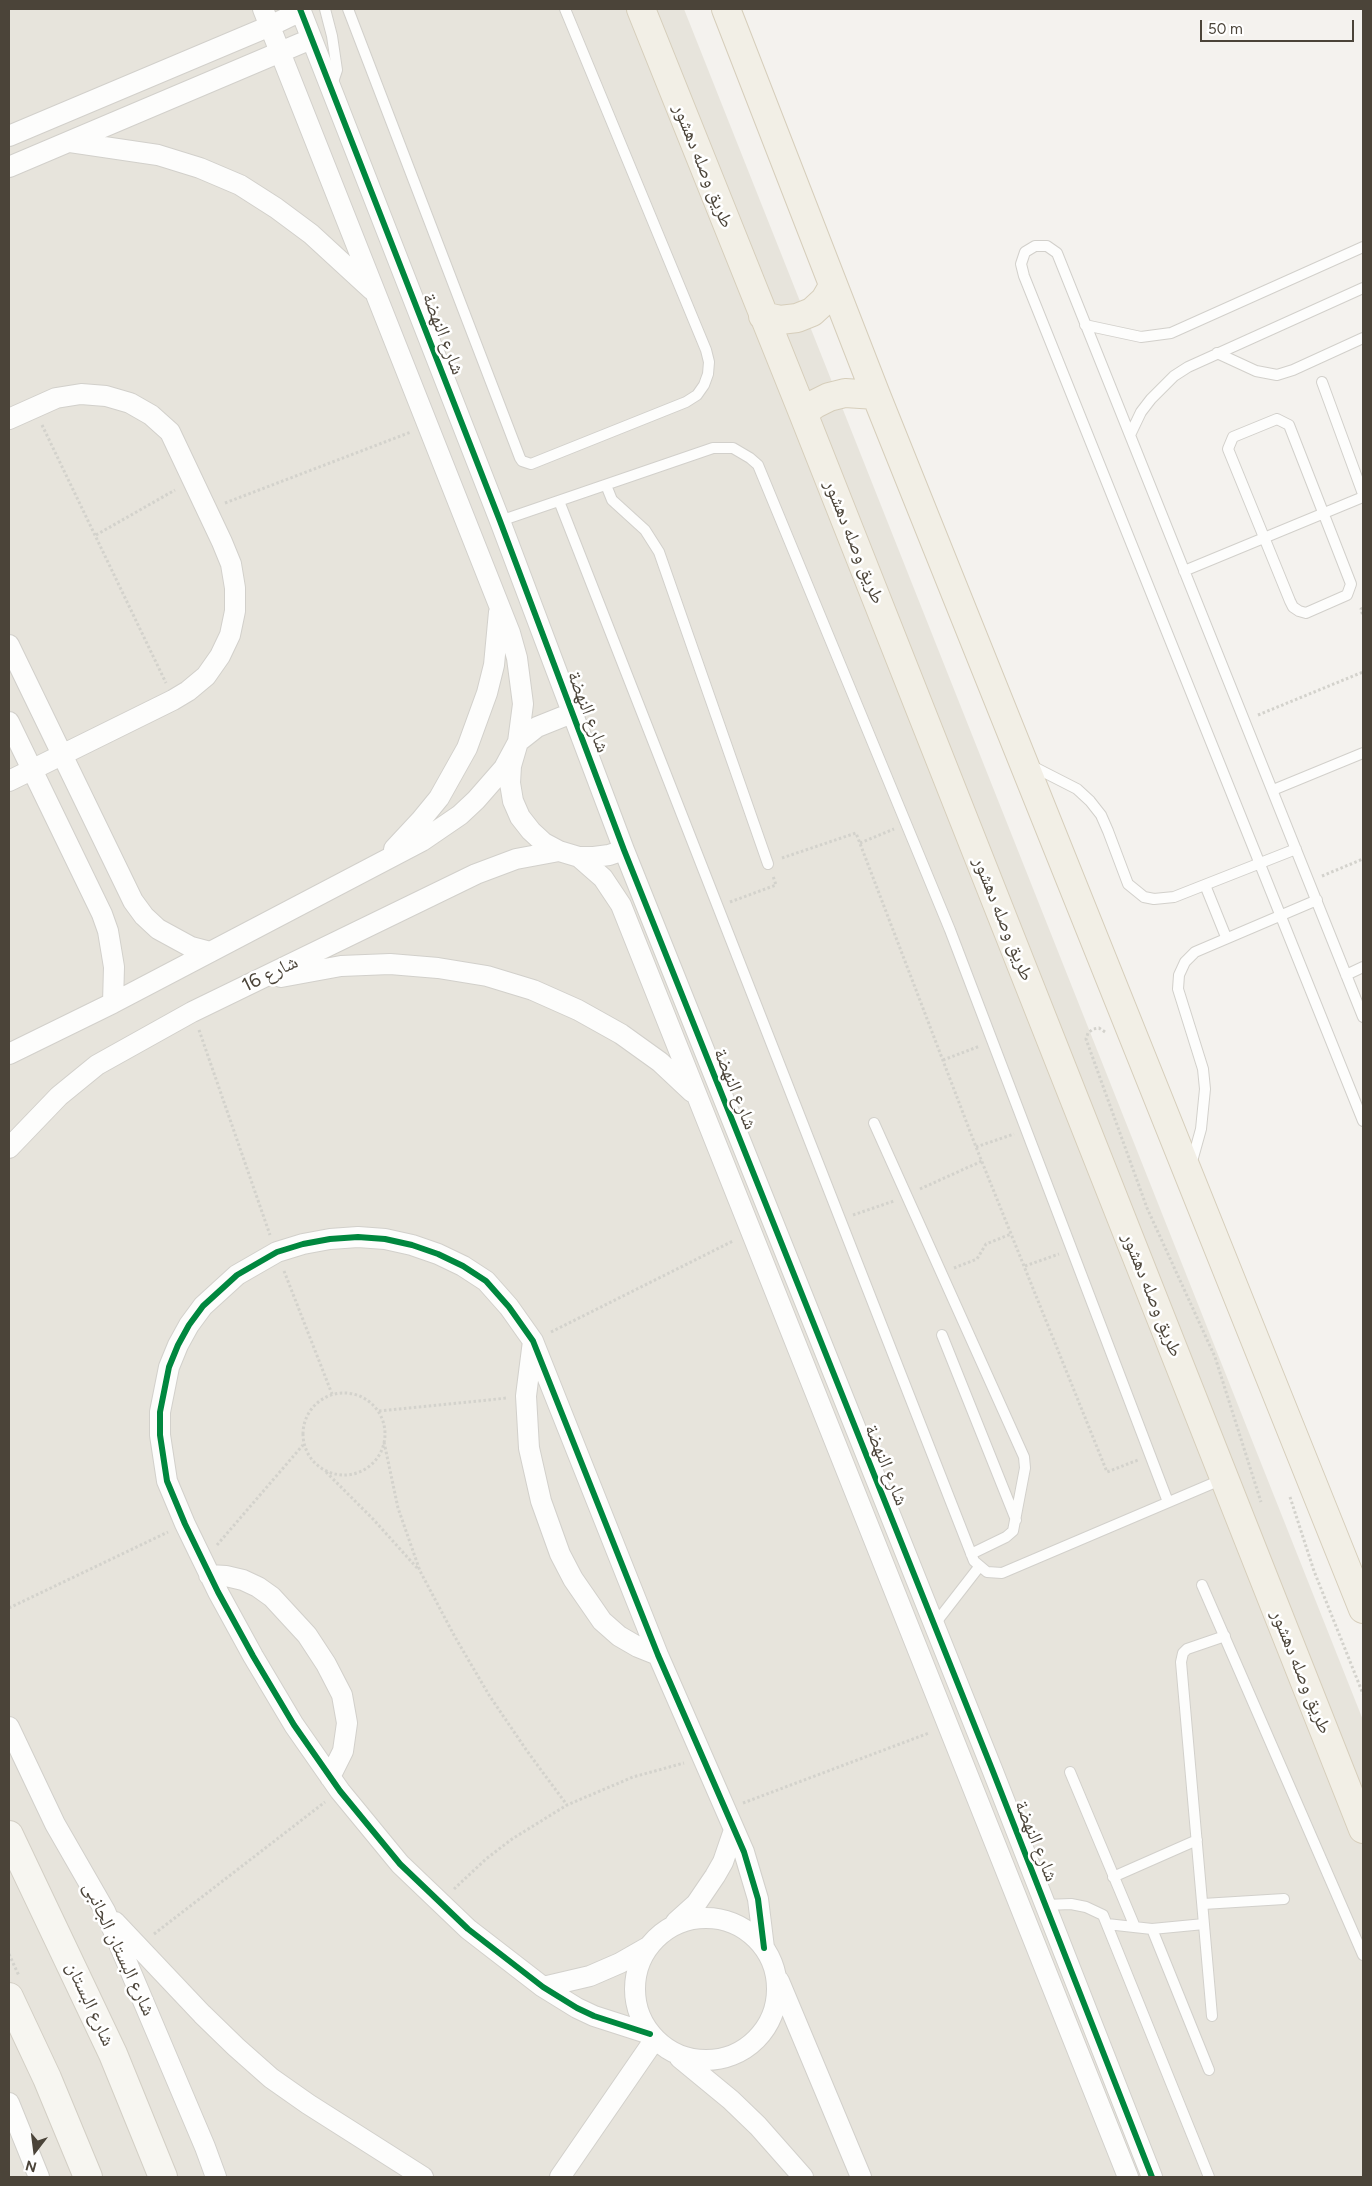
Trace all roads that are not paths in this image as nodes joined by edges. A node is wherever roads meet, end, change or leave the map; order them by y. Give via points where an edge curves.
1 (325, 9) edge
2 (348, 9) edge
3 (565, 9) edge
4 (640, 9) edge
5 (726, 9) edge
6 (300, 10) edge
7 (266, 18) edge
8 (312, 39) junction
9 (281, 54) junction
10 (331, 88) junction
11 (9, 136) edge
12 (70, 142) junction
13 (9, 167) edge
14 (1363, 247) edge
15 (833, 286) junction
16 (1363, 288) edge
17 (376, 294) junction
18 (763, 316) junction
19 (1085, 325) junction
20 (1363, 338) edge
21 (1217, 353) junction
22 (1322, 382) dead end
23 (876, 395) junction
24 (803, 413) junction
25 (9, 419) edge
26 (1130, 436) junction
27 (606, 485) junction
28 (1363, 496) edge
29 (560, 501) junction
30 (1324, 514) junction
31 (500, 522) junction
32 (1264, 538) junction
33 (1184, 571) junction
34 (499, 608) junction
35 (9, 645) edge
36 (572, 713) junction
37 (9, 722) edge
38 (518, 742) junction
39 (1363, 753) edge
40 (62, 755) junction
41 (1023, 761) junction
42 (32, 770) junction
43 (9, 781) edge
44 (1273, 790) junction
45 (1296, 849) junction
46 (624, 850) junction
47 (559, 851) junction
48 (579, 857) junction
49 (380, 862) junction
50 (1260, 863) junction
51 (768, 864) road end
52 (1205, 885) junction
53 (1317, 900) junction
54 (1281, 915) junction
55 (1226, 938) junction
56 (210, 952) junction
57 (1363, 967) edge
58 (1346, 975) junction
59 (246, 986) junction
60 (113, 1003) junction
61 (1363, 1017) edge
62 (9, 1054) edge
63 (718, 1087) junction
64 (696, 1095) junction
65 (1363, 1120) edge
66 (874, 1123) dead end
67 (9, 1148) edge
68 (1188, 1173) junction
69 (942, 1336) dead end
70 (533, 1341) junction
71 (1224, 1478) junction
72 (1168, 1502) junction
73 (1016, 1521) junction
74 (971, 1554) junction
75 (979, 1567) junction
76 (206, 1569) junction
77 (1202, 1585) dead end
78 (1363, 1609) edge
79 (934, 1624) junction
80 (1224, 1636) junction
81 (658, 1655) junction
82 (9, 1727) edge
83 (992, 1769) junction
84 (1070, 1772) dead end
85 (970, 1777) junction
86 (335, 1784) junction
87 (1363, 1829) edge
88 (734, 1830) junction
89 (9, 1834) edge
90 (1197, 1840) junction
91 (1114, 1877) junction
92 (1284, 1899) dead end
93 (1203, 1904) junction
94 (1045, 1905) junction
95 (105, 1911) junction
96 (1107, 1924) junction
97 (1204, 1924) junction
98 (671, 1926) junction
99 (1134, 1927) junction
100 (1152, 1929) junction
101 (648, 1947) junction
102 (764, 1948) junction
103 (1363, 1955) edge
104 (776, 1973) junction
105 (543, 1987) junction
106 (9, 1997) edge
107 (1212, 2016) dead end
108 (653, 2037) junction
109 (673, 2052) junction
110 (1208, 2070) dead end
111 (9, 2103) edge
112 (39, 2177) edge
113 (88, 2177) edge
114 (163, 2177) edge
115 (216, 2177) edge
116 (423, 2177) edge
117 (560, 2177) edge
118 (803, 2177) edge
119 (861, 2177) edge
120 (1128, 2177) edge
121 (1152, 2177) edge
122 (1209, 2177) edge

1 - 10 lane via 337,70
2 - 3 lane via 520,458 531,464 686,402 704,386 709,362
4 - 18 main road, طريق وصله دهشور
5 - 15 main road
6 - 7 street
6 - 8 street, شارع النهضة
7 - 9 street
7 - 11 street
8 - 9 street
8 - 10 street, شارع النهضة
9 - 12 street
9 - 17 street
10 - 31 street, شارع النهضة
12 - 13 street
12 - 17 street via 158,155 240,185 311,234
14 - 19 lane via 1171,333 1141,337
15 - 18 main road via 825,300 812,312 780,320
15 - 23 main road
16 - 21 lane
17 - 34 street
18 - 24 main road, طريق وصله دهشور
19 - 26 lane
19 - 50 lane via 1057,253 1047,246 1035,246 1025,252 1021,264 1024,276
20 - 21 lane via 1293,370 1276,374 1256,371
21 - 26 lane via 1188,367 1162,387 1141,412
22 - 28 lane
23 - 24 main road via 845,393 815,404
23 - 41 main road
24 - 71 main road, طريق وصله دهشور
25 - 40 street via 56,398 80,394 106,396 130,403 152,416 170,432 231,564 236,588 230,635 206,676 173,700
26 - 33 lane
27 - 29 lane
27 - 51 lane via 612,500 645,530 659,552
27 - 72 lane via 713,448 733,448 758,465 906,824
28 - 30 lane
29 - 31 lane
29 - 74 lane
30 - 32 lane
30 - 32 lane via 1351,584 1347,595 1313,611 1306,613 1293,607
30 - 32 lane via 1288,424 1277,419 1239,434 1233,437 1228,449
31 - 36 street, شارع النهضة
32 - 33 lane
33 - 44 lane
34 - 38 street via 510,632 521,686 523,704
34 - 49 street via 495,655 487,693 467,748 439,798 402,842
35 - 40 street
36 - 38 street via 536,727
36 - 46 street, شارع النهضة
37 - 42 street
38 - 47 street via 511,766 513,801 531,831
38 - 49 street via 500,773 460,816 422,841
39 - 44 lane
40 - 42 street
40 - 56 street via 133,901 144,916 174,939
41 - 52 lane via 1077,789 1090,801 1101,815 1128,884 1144,897 1164,899
41 - 68 main road
42 - 43 street
42 - 60 street via 105,923 114,967
44 - 45 lane
45 - 50 lane
45 - 53 lane
46 - 48 street via 609,855
46 - 63 street, شارع النهضة
47 - 48 street
47 - 59 street, شارع 16 via 516,859 476,874
48 - 64 street, شارع النهضة via 604,878 621,905
49 - 56 street
50 - 52 lane
50 - 54 lane
52 - 55 lane
53 - 54 lane
53 - 58 lane
54 - 55 lane
54 - 65 lane
55 - 68 lane via 1195,952 1185,962 1179,976 1178,990 1203,1069 1206,1089 1201,1129
56 - 60 street
57 - 58 lane
58 - 61 lane
59 - 64 street via 341,966 438,968 486,976 533,990 604,1024 660,1062
59 - 67 street, شارع 16 via 97,1065 59,1096
60 - 62 street
63 - 64 street
63 - 79 street, شارع النهضة
64 - 85 street, شارع النهضة
66 - 73 lane via 1024,1457
68 - 78 main road
69 - 73 lane
70 - 76 street via 486,1281 438,1254 386,1239 322,1240 277,1252 237,1275 203,1306 182,1338 169,1366 160,1412 167,1481
70 - 81 street
70 - 81 street via 526,1396 529,1448 544,1510 560,1554 602,1621 631,1644
71 - 72 lane
71 - 87 main road, طريق وصله دهشور
72 - 75 lane via 1002,1573 987,1572
73 - 74 lane via 1013,1531 1006,1537
74 - 75 lane
75 - 79 lane
76 - 86 street via 273,1691
76 - 86 street via 243,1580 272,1596 307,1635 326,1664 342,1695 347,1723
77 - 80 lane
79 - 83 street, شارع النهضة
80 - 90 lane via 1187,1649 1181,1662
80 - 103 lane
81 - 88 street
82 - 95 street, شارع البستان الجانبى via 55,1824
83 - 85 street
83 - 94 street, شارع النهضة
84 - 91 lane
85 - 120 street, شارع النهضة
86 - 105 street via 400,1864 440,1904
88 - 98 street via 715,1876 696,1904
88 - 102 street via 754,1884
89 - 114 street, شارع البستان via 113,2054
90 - 91 lane
90 - 93 lane
91 - 99 lane
92 - 93 lane
93 - 97 lane
94 - 96 lane via 1086,1906 1103,1916
94 - 121 street, شارع النهضة
95 - 115 street, شارع البستان الجانبى
95 - 116 street via 229,2040 271,2078
96 - 99 lane
96 - 122 lane
97 - 100 lane
97 - 107 lane
98 - 101 street
98 - 102 street via 696,1918 722,1919 746,1930
99 - 100 lane
100 - 110 lane
101 - 105 street via 605,1970 575,1981
101 - 108 street via 635,1976 634,1991 639,2014
102 - 104 street
104 - 109 street via 778,1987 773,2013 764,2031 750,2045 712,2060
104 - 119 street
105 - 108 street via 594,2016
106 - 113 street
108 - 109 street
108 - 117 street
109 - 118 street via 732,2100
111 - 112 street

